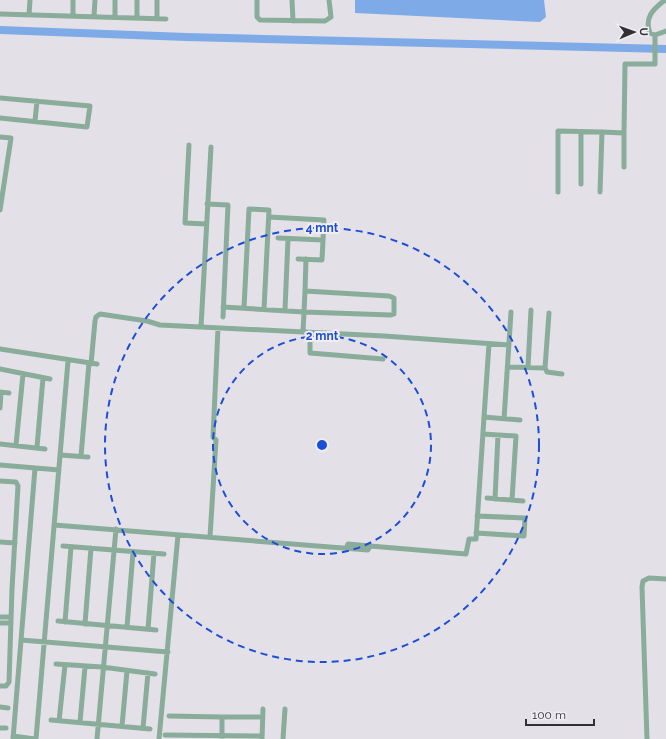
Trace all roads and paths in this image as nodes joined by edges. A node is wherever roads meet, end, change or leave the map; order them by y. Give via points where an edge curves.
1 (30, 0) edge
2 (73, 0) edge
3 (94, 0) edge
4 (115, 0) edge
5 (137, 0) edge
6 (157, 0) edge
7 (257, 0) edge
8 (292, 0) edge
9 (328, 0) edge
10 (665, 0) edge
11 (0, 14) edge
12 (29, 15) junction
13 (73, 15) junction
14 (94, 16) junction
15 (115, 16) junction
16 (137, 17) junction
17 (157, 18) junction
18 (166, 18) dead end
19 (293, 21) junction
20 (666, 31) edge
21 (655, 35) junction
22 (0, 98) edge
23 (36, 101) junction
24 (0, 118) edge
25 (35, 122) junction
26 (581, 132) junction
27 (602, 132) junction
28 (624, 133) junction
29 (0, 137) edge
30 (189, 145) dead end
31 (211, 147) dead end
32 (624, 167) dead end
33 (580, 184) dead end
34 (2, 188) edge
35 (10, 189) dead end
36 (558, 192) dead end
37 (600, 192) dead end
38 (207, 204) junction
39 (0, 210) edge
40 (269, 217) junction
41 (206, 224) junction
42 (278, 238) dead end
43 (288, 239) junction
44 (323, 240) junction
45 (298, 259) dead end
46 (306, 259) junction
47 (305, 291) junction
48 (223, 307) junction
49 (244, 308) junction
50 (264, 309) junction
51 (285, 310) junction
52 (532, 310) dead end
53 (304, 312) junction
54 (511, 312) dead end
55 (549, 312) dead end
56 (223, 317) dead end
57 (201, 327) junction
58 (218, 328) junction
59 (303, 332) junction
60 (310, 332) junction
61 (489, 344) junction
62 (509, 345) junction
63 (0, 349) edge
64 (383, 359) dead end
65 (68, 361) junction
66 (92, 364) junction
67 (508, 367) junction
68 (528, 367) junction
69 (545, 368) junction
70 (0, 369) edge
71 (23, 374) junction
72 (562, 374) dead end
73 (44, 378) junction
74 (50, 379) dead end
75 (1, 392) edge
76 (9, 393) dead end
77 (0, 408) edge
78 (484, 417) junction
79 (504, 419) junction
80 (520, 420) dead end
81 (483, 434) junction
82 (498, 435) junction
83 (0, 444) edge
84 (16, 445) junction
85 (37, 448) junction
86 (45, 449) dead end
87 (60, 455) junction
88 (81, 456) junction
89 (88, 457) dead end
90 (0, 465) edge
91 (35, 468) junction
92 (59, 470) junction
93 (0, 481) edge
94 (487, 498) dead end
95 (495, 499) junction
96 (512, 500) junction
97 (523, 501) dead end
98 (477, 516) junction
99 (54, 525) junction
100 (116, 529) junction
101 (476, 533) junction
102 (178, 535) junction
103 (210, 537) junction
104 (0, 542) edge
105 (15, 543) junction
106 (63, 546) dead end
107 (71, 547) junction
108 (91, 548) junction
109 (114, 550) junction
110 (133, 552) junction
111 (154, 553) junction
112 (164, 554) dead end
113 (666, 579) edge
114 (0, 617) edge
115 (11, 620) junction
116 (58, 621) dead end
117 (65, 622) junction
118 (0, 623) edge
119 (86, 624) junction
120 (108, 626) junction
121 (127, 627) junction
122 (148, 629) junction
123 (156, 630) dead end
124 (21, 640) junction
125 (44, 642) junction
126 (105, 646) junction
127 (168, 652) junction
128 (56, 664) dead end
129 (65, 665) junction
130 (85, 667) junction
131 (102, 667) junction
132 (127, 671) junction
133 (148, 673) junction
134 (155, 674) dead end
135 (0, 686) edge
136 (0, 707) edge
137 (8, 708) dead end
138 (285, 708) dead end
139 (264, 709) dead end
140 (169, 716) dead end
141 (222, 717) junction
142 (260, 717) dead end
143 (51, 720) dead end
144 (59, 721) junction
145 (80, 722) junction
146 (98, 723) junction
147 (122, 726) junction
148 (0, 728) edge
149 (6, 728) dead end
150 (143, 728) junction
151 (150, 729) dead end
152 (165, 735) dead end
153 (222, 737) edge
154 (13, 738) edge
155 (261, 738) edge
156 (36, 739) edge
157 (97, 739) edge
158 (159, 739) edge
159 (283, 739) edge
160 (647, 739) edge

1 - 12 street
2 - 13 street
3 - 14 street
4 - 15 street
5 - 16 street
6 - 17 street
7 - 19 street via 258,19
8 - 19 street
9 - 19 street via 329,20
10 - 21 street via 648,18 647,27 650,33
11 - 12 street
12 - 13 street
13 - 14 street
14 - 15 street
15 - 16 street
16 - 17 street
17 - 18 street
20 - 21 street
21 - 28 street via 655,64 625,64
22 - 23 street
23 - 25 street
23 - 25 street via 90,106 87,127
24 - 25 street
26 - 27 street
26 - 33 street
26 - 36 street via 558,131
27 - 28 street
27 - 37 street
28 - 32 street
29 - 34 street via 11,138
30 - 41 street via 184,223
31 - 38 street
34 - 35 street
34 - 39 street
38 - 41 street
38 - 48 street via 228,205
40 - 44 street via 324,220
40 - 49 street via 269,210 249,209
40 - 50 street
41 - 57 street
42 - 43 street
43 - 44 street
43 - 51 street
44 - 46 street via 322,260
45 - 46 street
46 - 47 street
47 - 53 street
47 - 53 street via 392,296 394,312 391,315
48 - 49 street
48 - 56 street
49 - 50 street
50 - 51 street
51 - 53 street
52 - 68 street
53 - 59 street
54 - 62 street
55 - 69 street
57 - 58 street
57 - 66 street via 154,324 100,314 96,316 95,321
58 - 59 street
58 - 103 street via 213,436 216,440
59 - 60 street
60 - 61 street
60 - 64 street via 310,353
61 - 62 street
61 - 78 street
62 - 67 street
63 - 65 street
65 - 66 street
65 - 87 street
66 - 88 street
67 - 68 street
67 - 79 street
68 - 69 street
69 - 72 street via 547,372
70 - 71 street
71 - 73 street
71 - 84 street
73 - 74 street
73 - 85 street
75 - 76 street
75 - 77 street
78 - 79 street
78 - 81 street
79 - 80 street
81 - 82 street
81 - 98 street
82 - 95 street
82 - 96 street via 516,436
83 - 84 street
84 - 85 street
85 - 86 street
87 - 88 street
87 - 92 street
88 - 89 street
90 - 91 street
91 - 92 street
91 - 124 street
92 - 99 street
93 - 105 street via 18,483
94 - 95 street
95 - 96 street
96 - 97 street
98 - 101 street
98 - 101 street via 525,518 524,536
99 - 100 street
99 - 125 street
100 - 102 street
100 - 109 street
101 - 103 street via 476,539 468,539 466,554 370,546 368,550
102 - 103 street
102 - 127 street
104 - 105 street
105 - 115 street
106 - 107 street
107 - 108 street
107 - 117 street
108 - 109 street
108 - 119 street
109 - 110 street
109 - 120 street
110 - 111 street
110 - 121 street
111 - 112 street
111 - 122 street
113 - 160 street via 646,579 642,587
114 - 115 street
115 - 118 street
115 - 135 street via 9,682 6,686
116 - 117 street
117 - 119 street
119 - 120 street
120 - 121 street
120 - 126 street
121 - 122 street
122 - 123 street
124 - 125 street
124 - 154 street
125 - 126 street
125 - 156 street
126 - 127 street
126 - 131 street
127 - 158 street
128 - 129 street
129 - 130 street
129 - 144 street
130 - 131 street
130 - 145 street
131 - 132 street
131 - 146 street
132 - 133 street
132 - 147 street
133 - 134 street
133 - 150 street
136 - 137 street
138 - 159 street
139 - 155 street
140 - 141 street
141 - 142 street
141 - 153 street
143 - 144 street
144 - 145 street
145 - 146 street
146 - 147 street
146 - 157 street
147 - 150 street
148 - 149 street
150 - 151 street
152 - 153 street
153 - 155 street
154 - 156 street

